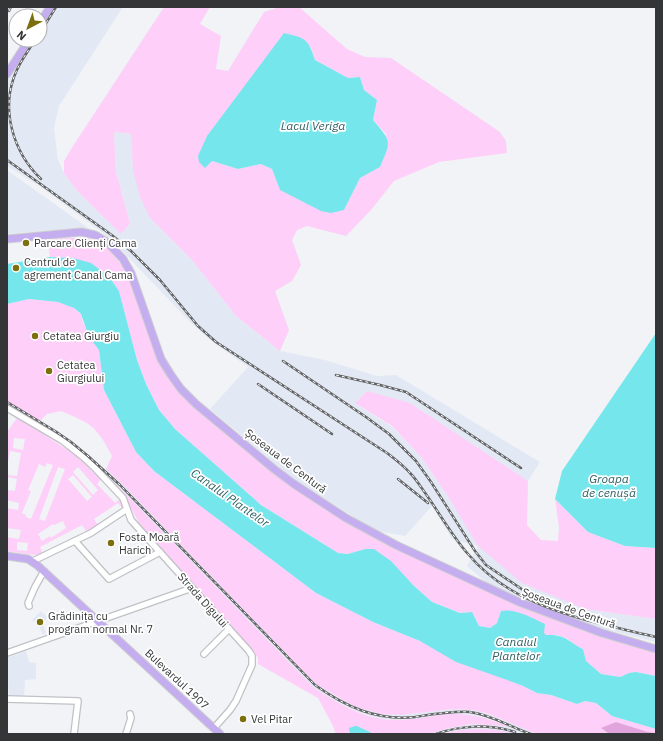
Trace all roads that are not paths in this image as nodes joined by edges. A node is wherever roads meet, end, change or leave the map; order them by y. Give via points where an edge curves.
1 (24, 48) edge
2 (7, 74) edge
3 (7, 239) edge
4 (7, 408) edge
5 (127, 509) junction
6 (75, 541) junction
7 (160, 552) junction
8 (7, 556) edge
9 (32, 561) junction
10 (44, 571) junction
11 (192, 588) junction
12 (30, 606) dead end
13 (99, 621) junction
14 (229, 629) junction
15 (656, 649) edge
16 (7, 653) edge
17 (204, 654) dead end
18 (7, 699) edge
19 (130, 714) dead end
20 (214, 728) junction
21 (74, 734) edge
22 (126, 734) edge
23 (220, 734) edge

1 - 2 main road
3 - 15 main road, Șoseaua de Centură via 81,232 95,235 107,242 123,259 131,273 161,359 181,389 274,469 346,518 519,602 602,633
4 - 5 street, Strada Digului via 63,441 82,456 122,496
5 - 6 street
5 - 7 street, Strada Digului via 131,520
6 - 7 street via 109,579
6 - 9 street
7 - 11 street, Strada Digului
8 - 9 main road, Bulevardul 1907
9 - 10 main road, Bulevardul 1907
10 - 12 street via 31,596 28,604
10 - 13 main road, Bulevardul 1907
11 - 13 street
11 - 14 street, Strada Digului
13 - 16 street
13 - 20 main road, Bulevardul 1907
14 - 17 street
14 - 20 street, Strada Digului via 249,651 252,660 236,701
18 - 21 street via 78,701
19 - 22 street via 132,718
20 - 23 main road, Bulevardul 1907

